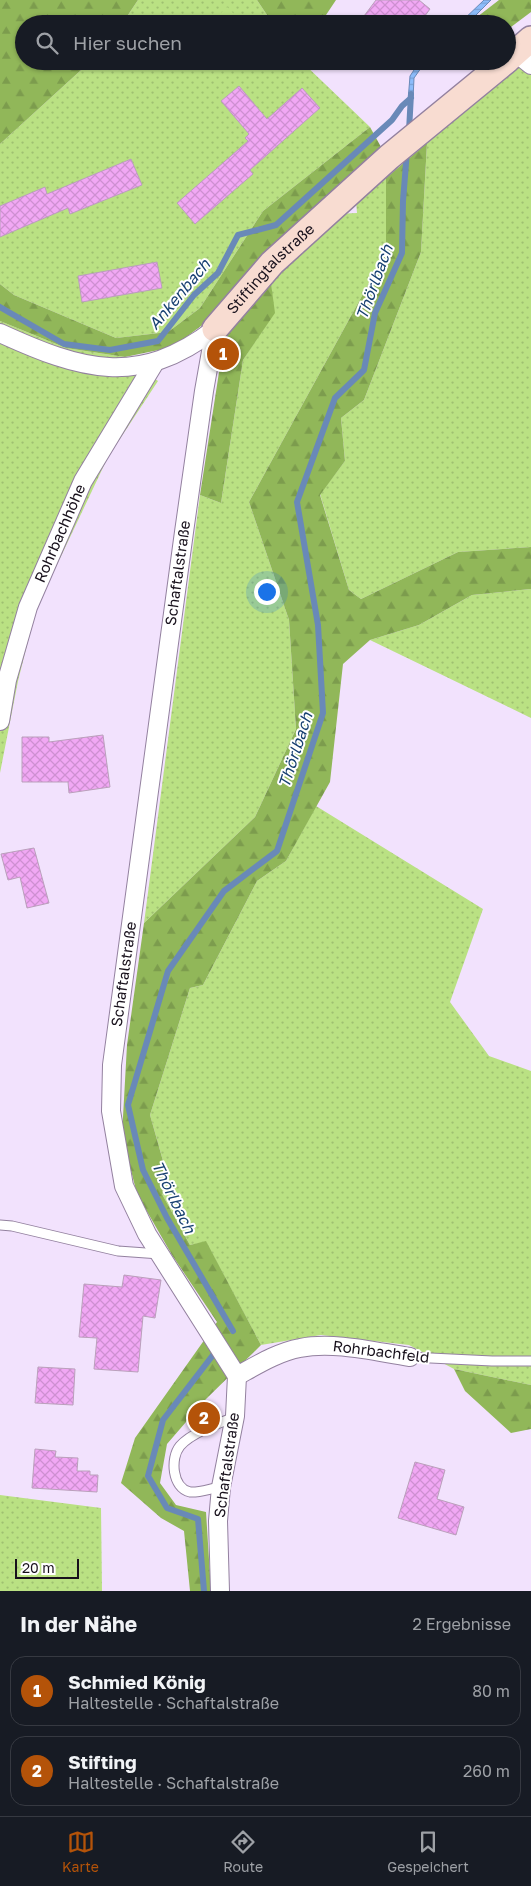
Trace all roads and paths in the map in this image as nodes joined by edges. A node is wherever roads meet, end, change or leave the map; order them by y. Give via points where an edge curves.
1 (500, 70) edge
2 (214, 329) junction
3 (0, 333) edge
4 (155, 362) junction
5 (0, 721) edge
6 (0, 1225) edge
7 (160, 1254) junction
8 (410, 1357) joint
9 (531, 1361) edge
10 (237, 1376) junction
11 (235, 1416) junction
12 (221, 1487) junction
13 (220, 1591) edge

1 - 2 street, Stiftingtalstraße via 389,156 272,263
2 - 4 street, Stiftingtalstraße via 195,344
2 - 7 street, Schaftalstraße via 112,1065 111,1111 124,1186
3 - 4 street, Stiftingtalstraße via 81,364 106,368 144,366
4 - 5 street, Rohrbachhöhe via 83,481 28,607 7,680
6 - 7 lane via 118,1251
7 - 10 street, Schaftalstraße
8 - 9 lane, Rohrbachfeld
8 - 10 street, Rohrbachfeld via 322,1345 290,1351
10 - 11 street, Schaftalstraße
11 - 12 street, Schaftalstraße
11 - 12 lane via 194,1436 181,1445 176,1455 174,1474 183,1489 191,1492
12 - 13 street, Schaftalstraße via 218,1521

